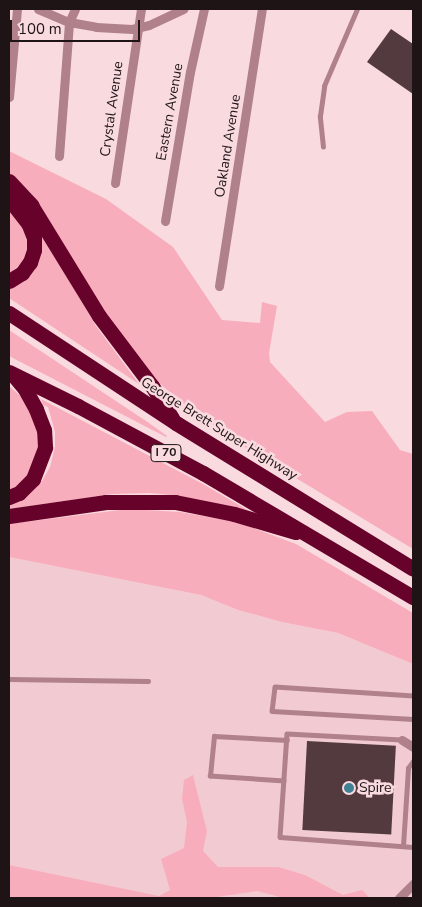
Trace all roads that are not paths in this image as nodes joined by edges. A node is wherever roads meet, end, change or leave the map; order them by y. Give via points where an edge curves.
1 (17, 9) edge
2 (38, 9) edge
3 (75, 9) edge
4 (141, 9) edge
5 (183, 9) edge
6 (204, 9) edge
7 (262, 9) edge
8 (357, 9) edge
9 (68, 22) junction
10 (138, 28) junction
11 (9, 97) edge
12 (323, 147) dead end
13 (60, 156) dead end
14 (9, 181) edge
15 (115, 183) dead end
16 (9, 199) edge
17 (165, 221) dead end
18 (9, 281) edge
19 (219, 286) dead end
20 (9, 313) edge
21 (10, 373) edge
22 (176, 423) junction
23 (9, 497) edge
24 (9, 516) edge
25 (317, 539) junction
26 (413, 570) edge
27 (413, 597) edge
28 (9, 679) edge
29 (148, 681) dead end
30 (413, 696) edge
31 (413, 719) edge
32 (287, 740) junction
33 (402, 740) joint
34 (413, 747) edge
35 (413, 760) edge
36 (284, 781) junction
37 (403, 846) junction
38 (413, 847) edge
39 (413, 884) edge
40 (399, 898) edge

1 - 11 street
2 - 9 street
3 - 9 street
4 - 10 street, Crystal Avenue
5 - 10 street
6 - 17 street, Eastern Avenue
7 - 19 street, Oakland Avenue
8 - 12 lane via 324,86 320,116
9 - 10 street via 96,27
9 - 13 street
10 - 15 street, Crystal Avenue
14 - 22 highway via 32,205 99,316
16 - 18 highway via 34,238 30,262 22,273
20 - 22 highway, George Brett Super Highway / I 70
21 - 23 highway via 25,389 36,409 44,430 44,447 34,479 19,493
21 - 25 highway, I 70 via 203,473
22 - 26 highway, George Brett Super Highway / I 70
24 - 25 highway via 106,502 175,502 234,514
25 - 27 highway, I 70
28 - 29 lane
30 - 31 lane via 274,687 272,711
32 - 33 lane via 287,734
32 - 36 lane
32 - 36 lane via 214,736 210,776
33 - 34 street
35 - 37 lane via 408,768
36 - 37 lane via 280,837
37 - 38 lane
39 - 40 street

